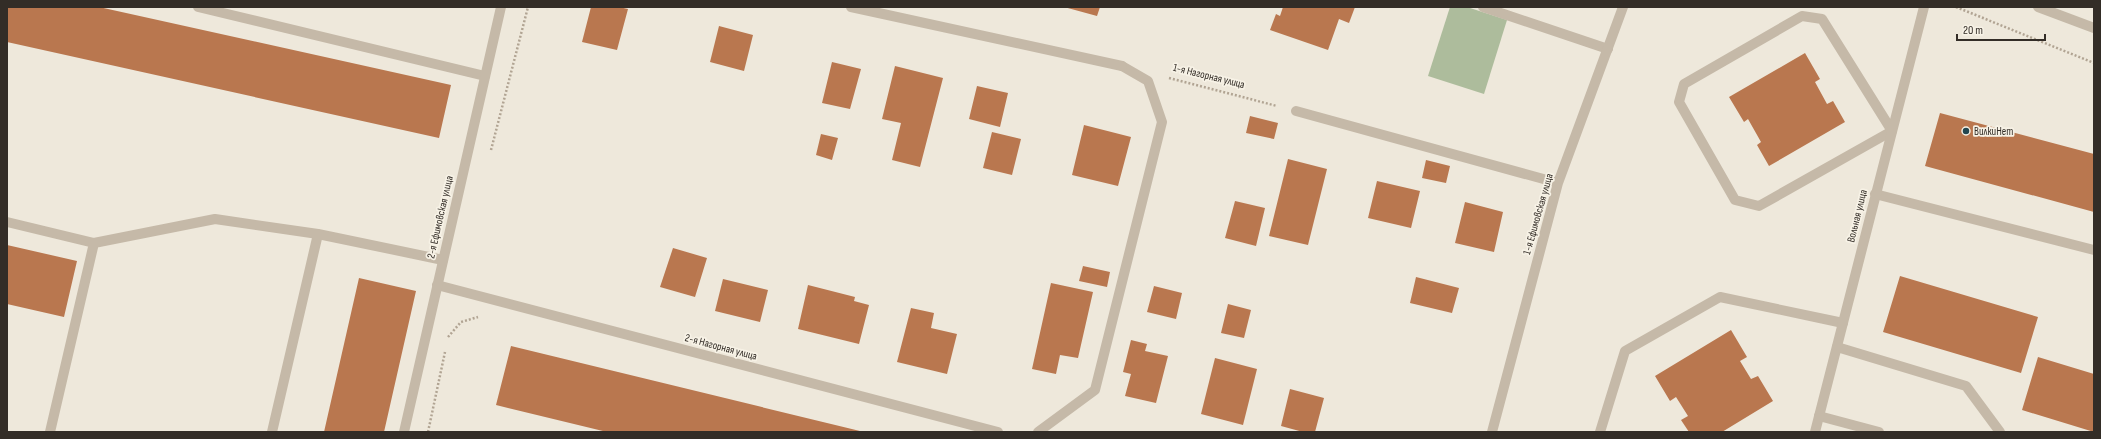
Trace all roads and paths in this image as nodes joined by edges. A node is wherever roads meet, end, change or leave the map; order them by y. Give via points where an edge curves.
1 (198, 7) edge
2 (501, 7) edge
3 (851, 7) edge
4 (1483, 7) edge
5 (1623, 7) edge
6 (1924, 7) edge
7 (1956, 7) edge
8 (2038, 7) edge
9 (1963, 8) edge
10 (2094, 28) edge
11 (1608, 49) junction
12 (2094, 63) edge
13 (485, 76) junction
14 (1168, 78) dead end
15 (1296, 111) joint
16 (1892, 131) junction
17 (1558, 183) junction
18 (1875, 194) junction
19 (7, 222) edge
20 (318, 234) junction
21 (94, 243) junction
22 (2094, 250) edge
23 (443, 260) junction
24 (437, 285) junction
25 (480, 317) dead end
26 (1843, 323) junction
27 (447, 342) dead end
28 (1837, 347) junction
29 (446, 349) dead end
30 (1819, 416) junction
31 (50, 432) edge
32 (272, 432) edge
33 (404, 432) edge
34 (428, 432) edge
35 (998, 432) edge
36 (1038, 432) edge
37 (1493, 432) edge
38 (1600, 432) edge
39 (1815, 432) edge
40 (1879, 432) edge
41 (2000, 432) edge

1 - 13 street
2 - 13 street, 2-я Ефимовская улица
3 - 36 street via 1122,66 1148,81 1162,122 1095,390
4 - 11 street
5 - 11 street, 1-я Ефимовская улица
6 - 16 street, Вольная улица
7 - 9 path
8 - 10 street
9 - 12 path
11 - 17 street, 1-я Ефимовская улица
13 - 23 street, 2-я Ефимовская улица
14 - 15 path, 1-я Нагорная улица
15 - 17 street
16 - 16 street via 1822,19 1802,16 1684,84 1679,102 1735,200 1759,206
16 - 18 street, Вольная улица
17 - 37 street, 1-я Ефимовская улица
18 - 22 street
18 - 26 street, Вольная улица
19 - 21 street
20 - 21 street via 215,219
20 - 23 street
20 - 32 street
21 - 31 street
23 - 24 street, 2-я Ефимовская улица
24 - 33 street, 2-я Ефимовская улица
24 - 35 street, 2-я Нагорная улица
25 - 27 path via 461,322 448,336
26 - 28 street, Вольная улица
26 - 38 street via 1720,297 1625,351
28 - 30 street, Вольная улица
28 - 41 street via 1966,386
29 - 34 path
30 - 39 street, Вольная улица
30 - 40 street

